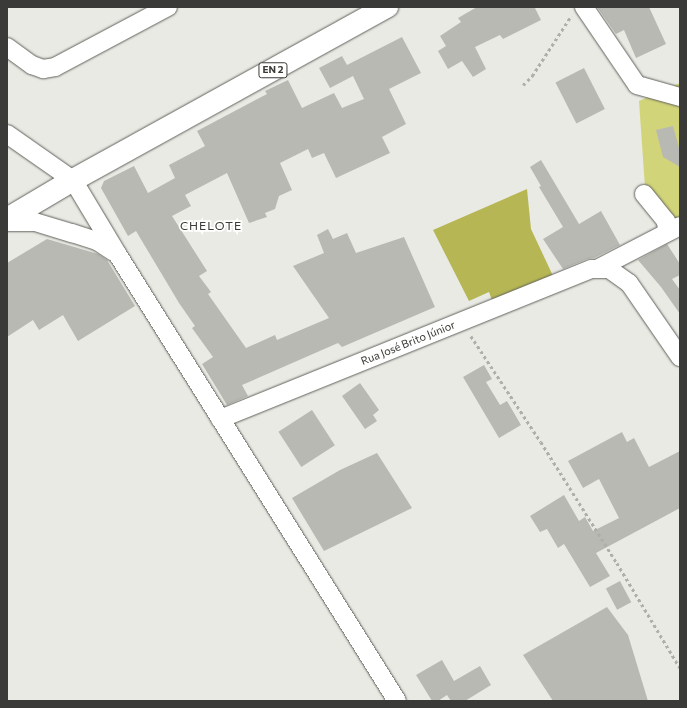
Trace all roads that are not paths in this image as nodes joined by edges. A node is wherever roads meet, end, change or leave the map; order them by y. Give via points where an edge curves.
1 (168, 7) edge
2 (387, 7) edge
3 (579, 10) edge
4 (7, 47) edge
5 (680, 97) edge
6 (7, 134) edge
7 (73, 180) junction
8 (644, 194) dead end
9 (7, 220) edge
10 (673, 229) edge
11 (118, 255) junction
12 (597, 269) junction
13 (680, 357) edge
14 (220, 419) junction
15 (397, 701) edge

1 - 4 street via 55,67 43,69
2 - 7 main road, EN 2
3 - 5 street via 637,85
6 - 7 street
7 - 9 main road, EN 2
7 - 11 street
8 - 10 street
9 - 11 street via 35,222 72,232 97,241
10 - 12 street, Rua José Brito Júnior
11 - 14 street
12 - 13 street via 609,269 629,283
12 - 14 street, Rua José Brito Júnior via 591,269
14 - 15 street

